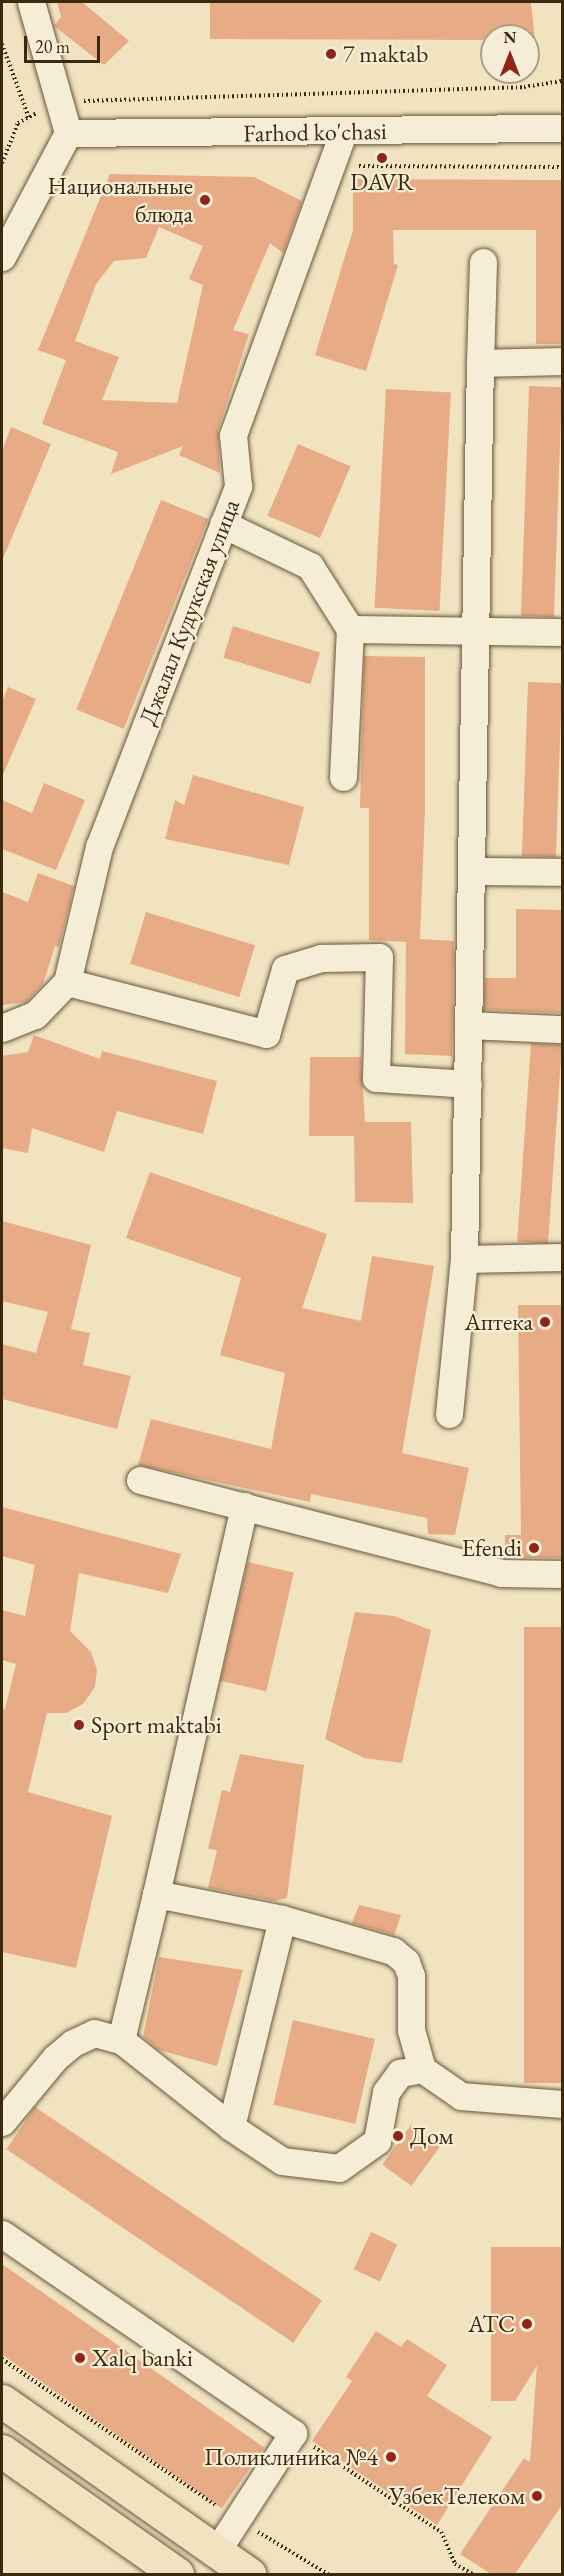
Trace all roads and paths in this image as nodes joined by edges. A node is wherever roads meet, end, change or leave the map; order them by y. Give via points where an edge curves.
1 (31, 2) edge
2 (2, 45) edge
3 (562, 81) edge
4 (59, 102) junction
5 (29, 118) junction
6 (562, 128) edge
7 (68, 133) junction
8 (343, 133) junction
9 (2, 163) edge
10 (331, 166) junction
11 (562, 167) edge
12 (2, 257) edge
13 (483, 262) dead end
14 (562, 361) edge
15 (480, 363) junction
16 (223, 524) junction
17 (350, 629) junction
18 (562, 632) edge
19 (476, 633) junction
20 (343, 777) dead end
21 (471, 871) junction
22 (562, 872) edge
23 (67, 982) junction
24 (469, 1025) junction
25 (2, 1028) edge
26 (562, 1029) edge
27 (468, 1084) junction
28 (562, 1257) edge
29 (464, 1258) junction
30 (449, 1414) dead end
31 (140, 1480) dead end
32 (244, 1506) junction
33 (562, 1575) edge
34 (156, 1894) junction
35 (282, 1919) junction
36 (121, 2040) junction
37 (422, 2069) junction
38 (562, 2104) edge
39 (2, 2122) edge
40 (231, 2127) junction
41 (2, 2234) edge
42 (2, 2359) edge
43 (2, 2401) edge
44 (293, 2433) junction
45 (2, 2451) edge
46 (237, 2520) junction
47 (216, 2552) junction
48 (177, 2574) edge
49 (249, 2574) edge
50 (328, 2574) edge
51 (472, 2574) edge

1 - 4 street
2 - 5 path
3 - 4 path via 524,87
4 - 5 path
4 - 7 street
5 - 9 path via 18,123
6 - 8 street, Farhod ko'chasi
7 - 8 street, Farhod ko'chasi
7 - 12 street
8 - 10 street, Джалал Кудукская улица
10 - 11 path
10 - 16 street, Джалал Кудукская улица via 233,435 238,486
13 - 15 street
14 - 15 street
15 - 19 street
16 - 17 street via 310,567
16 - 23 street, Джалал Кудукская улица via 99,847
17 - 19 street
17 - 20 street
18 - 19 street
19 - 21 street
21 - 22 street
21 - 24 street
23 - 25 street via 35,1015
23 - 27 street via 266,1034 285,969 321,958 379,957 376,1078
24 - 26 street
24 - 27 street
27 - 29 street
28 - 29 street
29 - 30 street
31 - 32 street
32 - 33 street via 501,1573
32 - 34 street
34 - 35 street
34 - 36 street
35 - 37 street via 393,1951 406,1962 411,1976 411,2030
35 - 40 street
36 - 39 street via 94,2033 73,2043 55,2058
36 - 40 street
37 - 38 street via 461,2096
37 - 40 street via 400,2073 386,2092 378,2141 339,2168 282,2161
41 - 44 street
42 - 46 path
43 - 47 main road
44 - 46 street
44 - 51 path via 441,2532 455,2564
45 - 48 main road
46 - 47 street
46 - 50 path
47 - 49 main road

